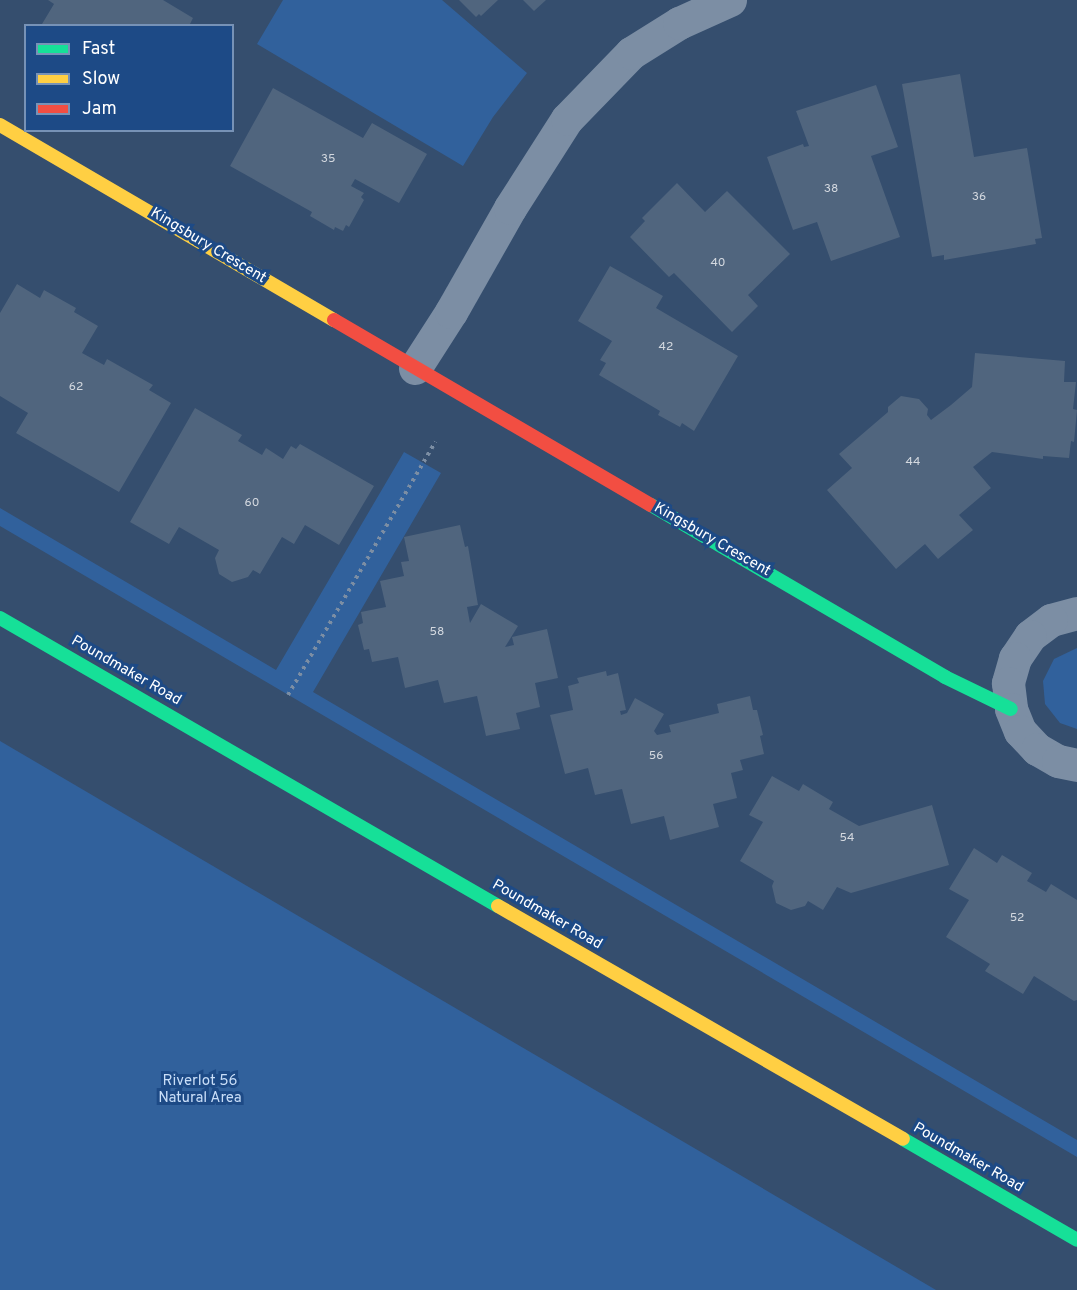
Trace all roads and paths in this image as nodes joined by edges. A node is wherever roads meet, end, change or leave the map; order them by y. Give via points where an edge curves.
1 (730, 0) edge
2 (0, 125) edge
3 (416, 368) junction
4 (435, 442) dead end
5 (1077, 613) edge
6 (0, 618) edge
7 (288, 695) dead end
8 (1011, 709) junction
9 (1077, 765) edge
10 (1077, 1240) edge

1 - 3 street via 679,23 631,53 567,119
2 - 3 street, Kingsbury Crescent
3 - 8 street, Kingsbury Crescent via 945,676
4 - 7 path
5 - 8 street via 1051,620 1030,636 1015,658 1008,683
6 - 10 street, Poundmaker Road
8 - 9 street via 1020,731 1037,749 1058,761

